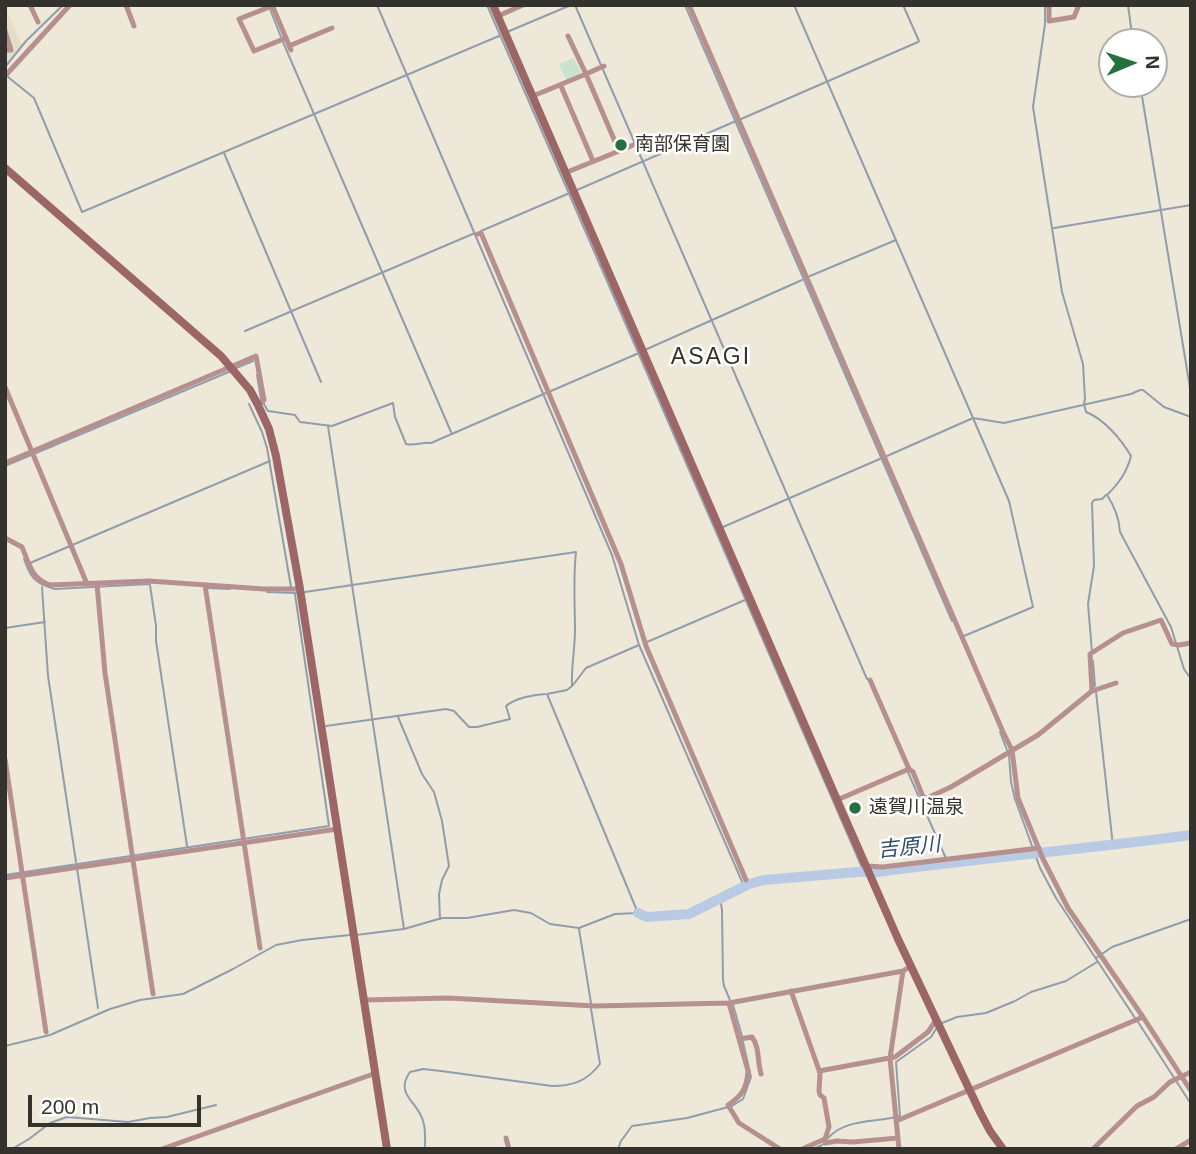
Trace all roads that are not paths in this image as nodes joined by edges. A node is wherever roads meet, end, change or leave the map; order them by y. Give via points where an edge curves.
1 (30, 5) edge
2 (70, 5) edge
3 (126, 5) edge
4 (493, 5) edge
5 (689, 5) edge
6 (1049, 5) edge
7 (1079, 5) edge
8 (272, 6) edge
9 (518, 6) edge
10 (498, 16) junction
11 (37, 22) dead end
12 (134, 26) dead end
13 (332, 28) dead end
14 (5, 31) edge
15 (568, 36) dead end
16 (286, 38) junction
17 (5, 50) edge
18 (604, 66) dead end
19 (586, 75) junction
20 (5, 76) edge
21 (561, 86) junction
22 (532, 97) junction
23 (638, 143) dead end
24 (620, 151) junction
25 (593, 161) junction
26 (5, 168) edge
27 (565, 173) junction
28 (478, 234) dead end
29 (230, 366) junction
30 (5, 387) edge
31 (258, 405) junction
32 (33, 451) junction
33 (5, 463) edge
34 (5, 538) edge
35 (87, 584) junction
36 (97, 584) junction
37 (205, 584) junction
38 (300, 589) junction
39 (1191, 643) edge
40 (870, 680) dead end
41 (1116, 683) dead end
42 (1092, 691) junction
43 (1012, 750) junction
44 (5, 759) edge
45 (909, 769) junction
46 (837, 800) junction
47 (337, 829) junction
48 (245, 843) junction
49 (1039, 848) junction
50 (133, 860) junction
51 (867, 866) junction
52 (23, 876) junction
53 (5, 878) edge
54 (746, 880) dead end
55 (260, 948) dead end
56 (907, 968) junction
57 (791, 990) junction
58 (153, 994) dead end
59 (364, 1000) junction
60 (729, 1003) junction
61 (1143, 1017) junction
62 (936, 1020) junction
63 (46, 1032) dead end
64 (740, 1039) junction
65 (890, 1058) junction
66 (819, 1071) junction
67 (1191, 1072) edge
68 (376, 1073) junction
69 (761, 1074) dead end
70 (1181, 1076) junction
71 (969, 1089) junction
72 (1191, 1091) edge
73 (896, 1121) junction
74 (506, 1138) dead end
75 (898, 1138) junction
76 (1191, 1140) edge
77 (826, 1144) edge
78 (162, 1149) edge
79 (387, 1149) edge
80 (509, 1149) edge
81 (780, 1149) edge
82 (802, 1149) edge
83 (899, 1149) edge
84 (1003, 1149) edge
85 (1093, 1149) edge
86 (1176, 1149) edge

1 - 11 street
2 - 20 street
3 - 12 street
4 - 10 street
5 - 43 street
6 - 7 street via 1049,20 1074,17
8 - 16 street
8 - 16 street via 239,19 254,51
9 - 10 street
10 - 22 street
13 - 16 street via 290,48
14 - 17 street via 11,51
15 - 19 street
18 - 19 street
19 - 21 street
19 - 24 street
21 - 22 street
21 - 25 street
22 - 27 street
23 - 24 street
24 - 25 street
25 - 27 street
26 - 29 street
27 - 46 street
28 - 54 street via 621,564 646,646
29 - 31 street
29 - 31 street via 256,356 264,400
29 - 32 street
30 - 32 street
31 - 38 street via 276,456
32 - 33 street
32 - 35 street
34 - 35 street via 22,547 41,582
35 - 36 street
36 - 37 street
36 - 50 street via 105,673
37 - 38 street
37 - 48 street
38 - 47 street
39 - 42 street via 1172,643 1161,620 1123,634 1090,653
40 - 45 street
41 - 42 street
42 - 43 street
43 - 45 street via 927,798
43 - 49 street via 1018,798
44 - 52 street
45 - 46 street
46 - 51 street
47 - 48 street
47 - 59 street
48 - 50 street
48 - 55 street
49 - 51 street
49 - 61 street via 1068,908
50 - 52 street
50 - 58 street
51 - 56 street
52 - 53 street
52 - 63 street
56 - 57 street
56 - 62 street
56 - 65 street
57 - 60 street
57 - 66 street
59 - 60 street via 448,998 595,1006
59 - 68 street
60 - 64 street
61 - 70 street
61 - 71 street
62 - 65 street via 928,1032
62 - 71 street
64 - 69 street via 752,1037 756,1042
64 - 81 street via 748,1081 740,1097 728,1105 740,1123
65 - 66 street
65 - 73 street
66 - 77 street via 818,1091 824,1098 829,1127
67 - 70 street
68 - 78 street
68 - 79 street
70 - 72 street
70 - 85 street via 1137,1106
71 - 73 street
71 - 84 street
73 - 75 street
74 - 80 street
75 - 77 street
75 - 83 street
76 - 86 street
77 - 82 street

